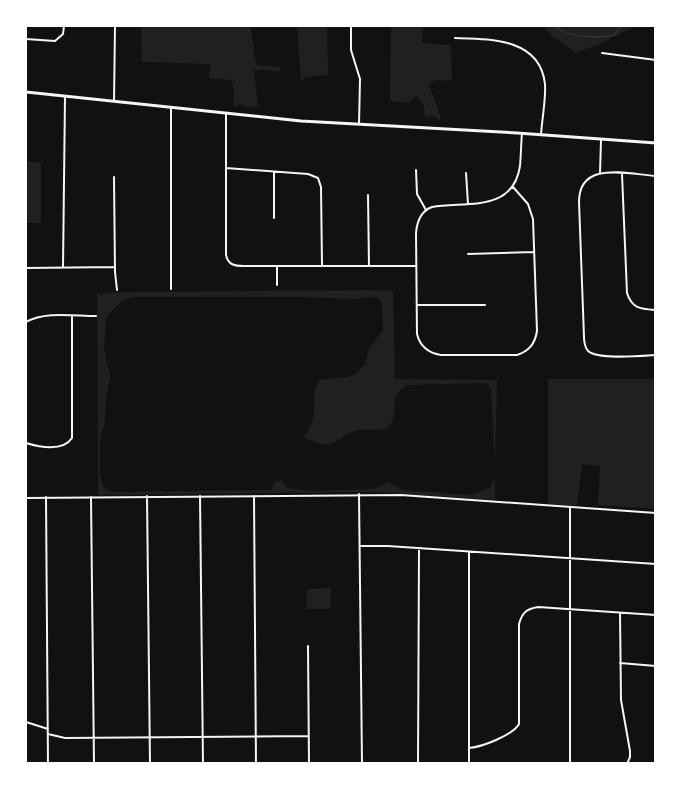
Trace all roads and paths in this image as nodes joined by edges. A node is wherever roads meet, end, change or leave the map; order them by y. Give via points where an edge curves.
1 (64, 26) edge
2 (115, 26) edge
3 (351, 26) edge
4 (26, 39) edge
5 (456, 39) dead end
6 (602, 53) dead end
7 (656, 60) edge
8 (26, 93) edge
9 (65, 97) junction
10 (114, 102) junction
11 (171, 108) junction
12 (226, 114) junction
13 (359, 124) junction
14 (522, 133) junction
15 (541, 135) junction
16 (601, 139) junction
17 (656, 143) edge
18 (226, 168) junction
19 (416, 170) dead end
20 (274, 172) junction
21 (600, 173) junction
22 (466, 174) dead end
23 (622, 174) junction
24 (655, 176) edge
25 (114, 177) dead end
26 (513, 187) junction
27 (368, 195) dead end
28 (468, 204) junction
29 (426, 210) junction
30 (274, 218) dead end
31 (534, 252) junction
32 (468, 254) dead end
33 (277, 266) junction
34 (322, 266) junction
35 (369, 266) junction
36 (417, 266) junction
37 (63, 267) junction
38 (115, 267) junction
39 (26, 268) edge
40 (277, 285) dead end
41 (171, 289) dead end
42 (117, 290) dead end
43 (417, 305) junction
44 (485, 305) dead end
45 (656, 310) edge
46 (72, 316) junction
47 (96, 316) dead end
48 (26, 322) edge
49 (656, 356) edge
50 (26, 443) edge
51 (359, 494) junction
52 (254, 495) junction
53 (147, 496) junction
54 (200, 496) junction
55 (46, 497) junction
56 (91, 497) junction
57 (26, 498) edge
58 (570, 507) junction
59 (656, 513) edge
60 (360, 546) junction
61 (419, 548) junction
62 (469, 552) junction
63 (570, 559) junction
64 (656, 564) edge
65 (570, 609) junction
66 (620, 613) junction
67 (656, 615) edge
68 (308, 646) dead end
69 (620, 663) junction
70 (656, 666) edge
71 (26, 722) edge
72 (48, 729) junction
73 (48, 734) junction
74 (256, 736) junction
75 (309, 736) junction
76 (150, 737) junction
77 (203, 737) junction
78 (93, 738) junction
79 (469, 748) junction
80 (627, 763) edge
81 (48, 764) edge
82 (94, 764) edge
83 (150, 764) edge
84 (203, 764) edge
85 (256, 764) edge
86 (309, 764) edge
87 (362, 764) edge
88 (418, 764) edge
89 (469, 764) edge
90 (570, 764) edge

1 - 4 street via 63,34 55,41
2 - 10 street
3 - 13 street via 351,50 360,79
5 - 15 street via 507,42 533,57 544,83
6 - 7 street
8 - 9 main road
9 - 10 main road
9 - 37 street
10 - 11 main road
11 - 12 main road
11 - 41 street
12 - 13 main road
12 - 18 street
13 - 14 main road
14 - 15 main road
14 - 26 street via 520,166
15 - 16 main road
16 - 17 main road
16 - 21 street
18 - 20 street
18 - 33 street via 229,263
19 - 29 street via 417,195
20 - 30 street
20 - 34 street via 318,178
21 - 23 street
21 - 49 street via 589,177 579,194 585,344 591,353 601,356
22 - 28 street
23 - 24 street
23 - 45 street via 627,293 637,308
25 - 38 street
26 - 28 street via 493,201
26 - 31 street via 528,204 533,219
27 - 35 street
28 - 29 street
29 - 36 street via 417,224
31 - 32 street
31 - 43 street via 537,331 535,341 525,352 512,356 434,354 423,347 418,337
33 - 34 street
33 - 40 street
34 - 35 street
35 - 36 street
36 - 43 street
37 - 38 street
37 - 39 street
38 - 42 street
43 - 44 street
46 - 47 street
46 - 48 street via 34,317
46 - 50 street via 73,433 69,443 61,446
51 - 52 street
51 - 58 street
51 - 60 street
52 - 54 street
52 - 74 street
53 - 54 street
53 - 56 street
53 - 76 street
54 - 77 street
55 - 56 street
55 - 57 street
55 - 72 street
56 - 78 street
58 - 59 street
58 - 63 street
60 - 61 street
60 - 87 street
61 - 62 street
61 - 88 street
62 - 63 street
62 - 79 street
63 - 64 street
63 - 65 street
65 - 66 street
65 - 79 street via 538,607 521,616 517,728
65 - 90 street
66 - 67 street
66 - 69 street
68 - 75 street
69 - 70 street
69 - 80 street via 621,700 630,751
71 - 72 street
72 - 73 street
73 - 78 street
73 - 81 street
74 - 75 street
74 - 77 street
74 - 85 street
75 - 86 street
76 - 77 street
76 - 78 street
76 - 83 street
77 - 84 street
78 - 82 street
79 - 89 street

